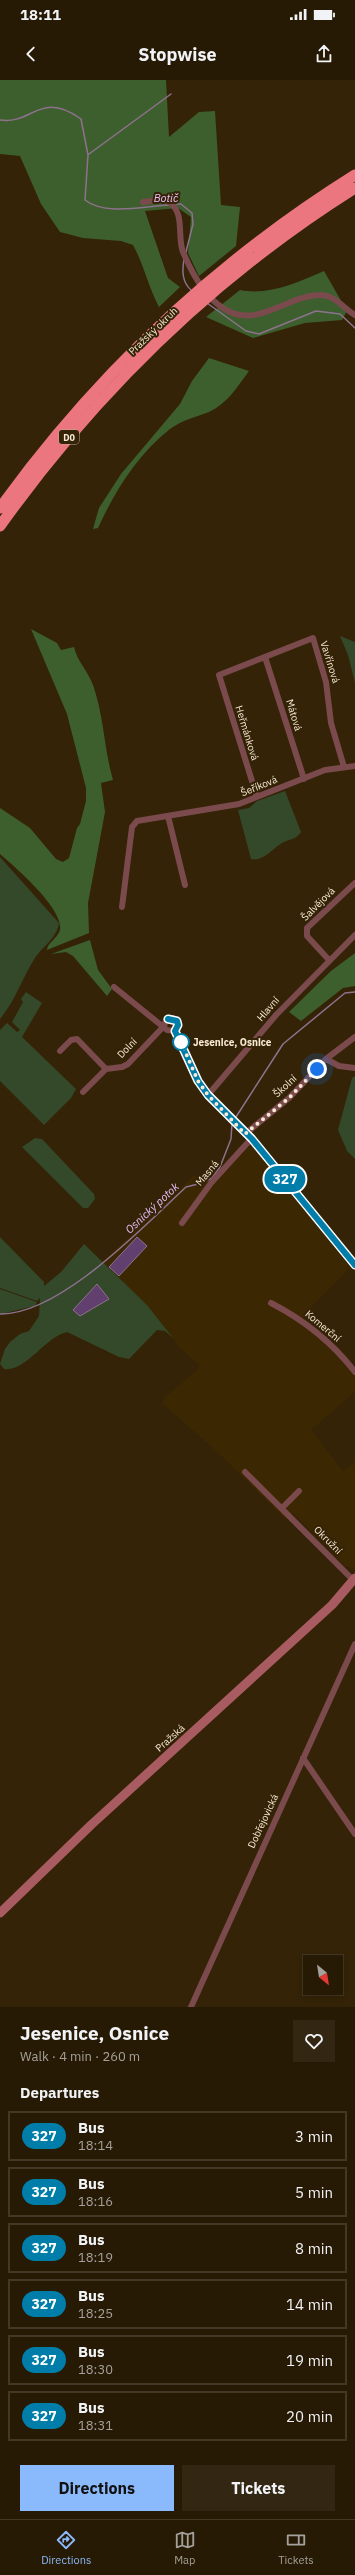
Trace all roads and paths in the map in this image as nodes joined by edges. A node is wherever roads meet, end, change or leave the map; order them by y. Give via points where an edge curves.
1 (355, 176) edge
2 (355, 188) edge
3 (144, 202) dead end
4 (276, 235) junction
5 (355, 315) edge
6 (0, 508) edge
7 (0, 526) edge
8 (265, 657) junction
9 (219, 675) joint
10 (355, 766) edge
11 (344, 767) junction
12 (304, 779) junction
13 (257, 797) junction
14 (168, 816) junction
15 (355, 883) edge
16 (185, 885) dead end
17 (122, 907) dead end
18 (355, 935) edge
19 (329, 960) junction
20 (114, 987) dead end
21 (164, 1026) junction
22 (175, 1031) junction
23 (355, 1037) edge
24 (60, 1051) dead end
25 (326, 1059) junction
26 (355, 1068) edge
27 (106, 1069) junction
28 (82, 1092) dead end
29 (208, 1095) junction
30 (245, 1134) junction
31 (252, 1139) junction
32 (182, 1223) dead end
33 (355, 1265) edge
34 (271, 1303) dead end
35 (355, 1372) edge
36 (245, 1472) dead end
37 (299, 1491) dead end
38 (282, 1508) junction
39 (354, 1579) edge
40 (355, 1644) edge
41 (303, 1758) junction
42 (355, 1834) edge
43 (0, 1913) edge
44 (191, 2007) edge

1 - 4 highway, Pražský okruh / D0
2 - 4 highway, Pražský okruh / D0
3 - 5 street via 171,203 176,210 183,250 197,278 223,308 235,314 253,317 308,297 322,295 338,301
4 - 6 highway, Pražský okruh / D0 via 168,317 75,412
4 - 7 highway, Pražský okruh / D0 via 176,325 87,416 28,487
8 - 9 street, Vavřínová
8 - 11 street, Vavřínová via 312,638 327,686 331,723
8 - 12 street, Mátová
9 - 13 street, Heřmánková
10 - 11 street, Šeříková
11 - 12 street, Šeříková via 325,770
12 - 13 street, Šeříková
13 - 14 street, Šeříková via 239,804
14 - 16 street
14 - 17 street, Šeříková via 137,821 132,827
15 - 19 street, Šalvějová via 307,928 307,936
18 - 19 street, Hlavní
19 - 29 street, Hlavní via 276,1015
20 - 21 street
21 - 22 street via 168,1031
21 - 22 street via 166,1020 173,1018 178,1023
21 - 27 street, Dolní via 128,1064 122,1068
22 - 29 street via 198,1081
23 - 25 street, Školní
24 - 27 street via 71,1040 77,1039
25 - 26 street via 338,1066
25 - 30 street, Školní via 289,1098
27 - 28 street
29 - 30 street
30 - 31 street
31 - 32 street, Masná via 211,1183
31 - 33 street
34 - 35 street, Komerční via 302,1320 343,1356
36 - 38 street, Okružní
37 - 38 street
38 - 39 street, Okružní
39 - 43 main road, Pražská via 332,1605 91,1825
40 - 41 street, Dobřejovická
41 - 42 street
41 - 44 street, Dobřejovická

